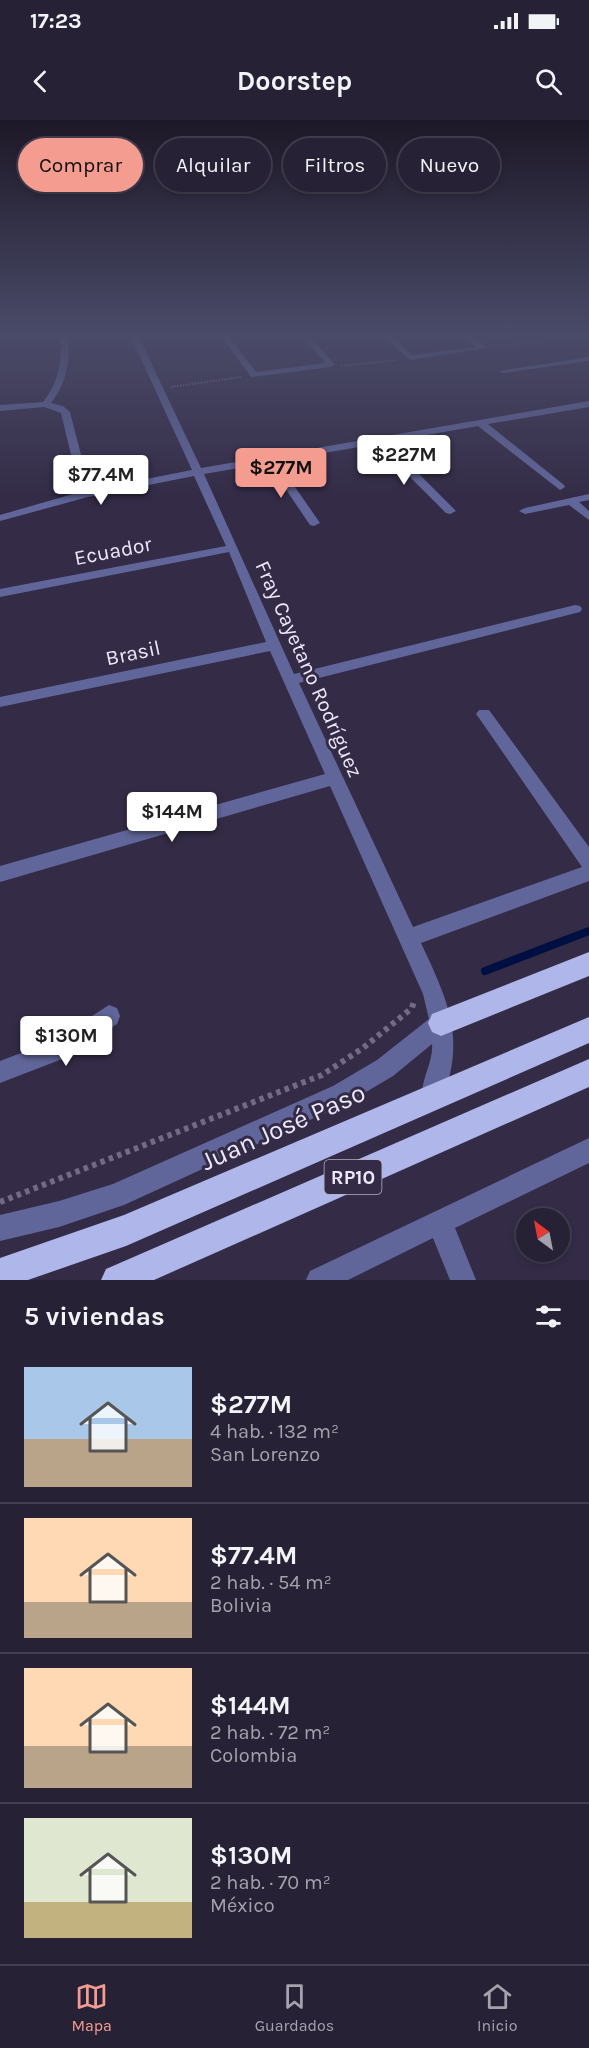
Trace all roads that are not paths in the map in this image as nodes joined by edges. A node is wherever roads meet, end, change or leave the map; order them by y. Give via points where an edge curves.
1 (58, 387) edge
2 (157, 387) edge
3 (45, 405) junction
4 (588, 405) edge
5 (1, 407) edge
6 (480, 423) junction
7 (380, 441) junction
8 (270, 459) junction
9 (197, 472) junction
10 (560, 487) dead end
11 (86, 494) junction
12 (589, 497) edge
13 (570, 501) junction
14 (450, 511) dead end
15 (525, 511) dead end
16 (589, 516) edge
17 (0, 518) edge
18 (314, 523) dead end
19 (233, 548) junction
20 (0, 593) edge
21 (574, 609) dead end
22 (274, 645) junction
23 (290, 680) junction
24 (0, 702) edge
25 (484, 714) dead end
26 (334, 778) junction
27 (589, 862) edge
28 (589, 873) edge
29 (0, 874) edge
30 (409, 938) junction
31 (589, 964) edge
32 (109, 1016) dead end
33 (441, 1023) junction
34 (589, 1030) edge
35 (0, 1072) edge
36 (589, 1073) edge
37 (589, 1087) edge
38 (432, 1096) junction
39 (494, 1115) junction
40 (589, 1150) edge
41 (440, 1222) junction
42 (0, 1228) edge
43 (0, 1274) edge
44 (117, 1280) edge
45 (319, 1280) edge
46 (463, 1280) edge

1 - 3 street
2 - 9 street, Fray Cayetano Rodríguez
3 - 5 street
3 - 11 street via 61,407 65,412
4 - 6 street
6 - 7 street
6 - 10 street
7 - 8 street
7 - 14 street
8 - 9 street
8 - 18 street
9 - 11 street
9 - 19 street, Fray Cayetano Rodríguez
11 - 17 street
12 - 13 street
13 - 15 street
13 - 16 street
19 - 20 street, Ecuador
19 - 22 street, Fray Cayetano Rodríguez
21 - 23 street
22 - 23 street, Fray Cayetano Rodríguez
22 - 24 street, Brasil
23 - 26 street, Fray Cayetano Rodríguez
25 - 27 street
26 - 29 street
26 - 30 street, Fray Cayetano Rodríguez
28 - 30 street
30 - 33 street, Fray Cayetano Rodríguez via 433,993
31 - 33 highway
32 - 35 street via 62,1048
33 - 38 street, Fray Cayetano Rodríguez via 444,1052
33 - 42 street via 385,1068 340,1094 115,1196
34 - 38 highway, Juan José Paso / RP10
36 - 39 highway, RP10
37 - 39 street
38 - 43 highway, Juan José Paso / RP10 via 126,1230
39 - 44 highway, RP10
40 - 41 street
41 - 45 street
41 - 46 street

